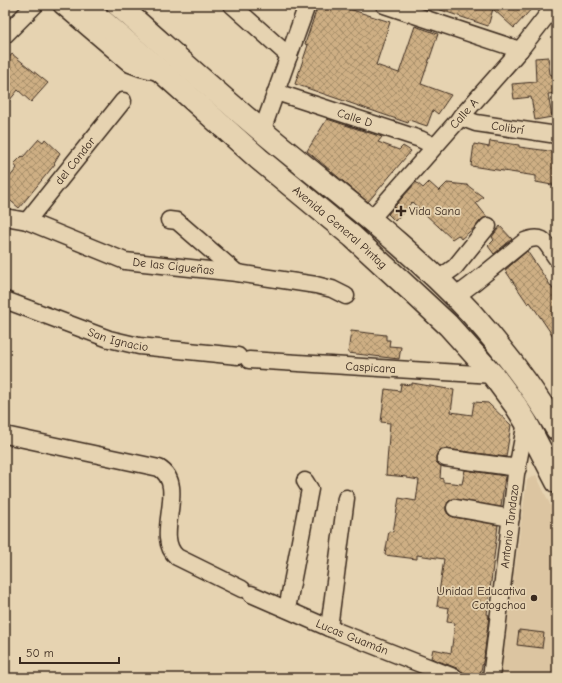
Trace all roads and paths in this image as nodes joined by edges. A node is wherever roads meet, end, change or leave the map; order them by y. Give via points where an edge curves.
1 (35, 5) edge
2 (61, 5) edge
3 (84, 5) edge
4 (118, 5) edge
5 (232, 5) edge
6 (307, 5) edge
7 (384, 5) edge
8 (556, 5) edge
9 (5, 35) edge
10 (520, 50) junction
11 (289, 56) junction
12 (163, 73) junction
13 (276, 92) junction
14 (123, 102) dead end
15 (460, 117) junction
16 (262, 131) junction
17 (556, 134) edge
18 (434, 146) junction
19 (5, 217) edge
20 (169, 220) dead end
21 (370, 220) junction
22 (27, 221) junction
23 (488, 226) dead end
24 (557, 259) edge
25 (236, 273) junction
26 (437, 280) junction
27 (346, 296) dead end
28 (455, 297) junction
29 (5, 300) edge
30 (243, 358) joint
31 (493, 375) junction
32 (526, 422) junction
33 (557, 429) edge
34 (5, 435) edge
35 (445, 458) dead end
36 (518, 468) junction
37 (304, 482) dead end
38 (557, 482) edge
39 (346, 498) dead end
40 (455, 508) dead end
41 (511, 518) junction
42 (287, 609) junction
43 (329, 628) junction
44 (456, 678) edge
45 (491, 678) edge

1 - 9 street
2 - 12 street via 130,64
3 - 12 highway, Avenida General Pintag
4 - 16 highway, Avenida General Pintag
5 - 11 street
6 - 11 street
7 - 10 street
8 - 10 street, Calle A
10 - 15 street, Calle A
11 - 13 street
12 - 31 highway, Avenida General Pintag via 417,296
13 - 16 street
13 - 18 street, Calle D via 420,139
14 - 22 street, del Condor
15 - 17 street, Colibrí via 476,123
15 - 18 street, Calle A
16 - 21 highway, Avenida General Pintag
18 - 21 street, Calle A
19 - 22 street, De las Cigueñas
20 - 25 street via 177,221
21 - 26 highway, Avenida General Pintag
22 - 25 street, De las Cigueñas via 125,261
23 - 26 street via 455,267
24 - 28 street via 539,237 525,240
25 - 27 street, De las Cigueñas via 316,285
26 - 28 highway, Avenida General Pintag
28 - 33 highway, Avenida General Pintag via 499,345
29 - 30 street, San Ignacio via 109,339 138,346
30 - 31 street, Caspicara
31 - 32 highway, Avenida General Pintag
32 - 36 street, Antonio Tandazo
32 - 38 highway, Avenida General Pintag
34 - 42 street, Lucas Guamán via 159,468 171,486 168,540 172,552 177,557 246,592
35 - 36 street
36 - 41 street, Antonio Tandazo
37 - 42 street via 310,489
39 - 43 street
40 - 41 street
41 - 45 street, Antonio Tandazo
42 - 43 street, Lucas Guamán
43 - 44 street, Lucas Guamán

